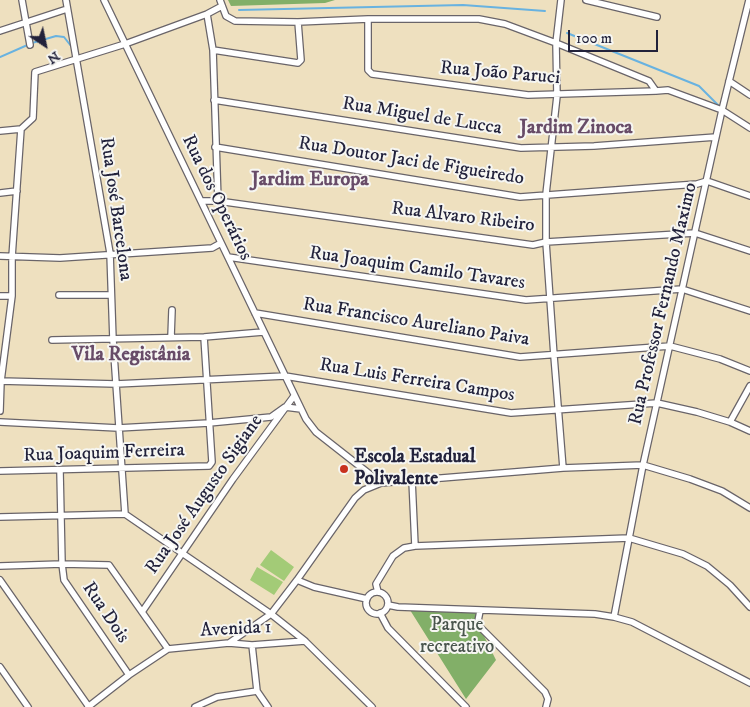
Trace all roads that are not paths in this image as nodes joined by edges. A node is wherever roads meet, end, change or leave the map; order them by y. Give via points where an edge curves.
1 (22, 0) edge
2 (66, 0) edge
3 (561, 0) edge
4 (586, 0) edge
5 (749, 0) edge
6 (106, 1) edge
7 (221, 3) edge
8 (68, 9) junction
9 (207, 14) junction
10 (657, 16) dead end
11 (368, 19) junction
12 (298, 22) junction
13 (27, 23) junction
14 (0, 31) edge
15 (556, 43) junction
16 (125, 44) junction
17 (30, 46) dead end
18 (213, 50) junction
19 (76, 60) junction
20 (729, 81) junction
21 (656, 91) junction
22 (750, 95) edge
23 (556, 96) junction
24 (214, 100) junction
25 (722, 110) junction
26 (750, 128) edge
27 (21, 129) junction
28 (0, 131) edge
29 (716, 137) junction
30 (215, 147) junction
31 (552, 148) junction
32 (707, 181) junction
33 (17, 191) junction
34 (0, 193) edge
35 (546, 194) junction
36 (750, 196) edge
37 (201, 201) junction
38 (218, 201) junction
39 (695, 233) junction
40 (546, 242) junction
41 (221, 243) junction
42 (750, 251) edge
43 (110, 253) junction
44 (0, 256) edge
45 (12, 256) junction
46 (228, 257) junction
47 (682, 289) junction
48 (58, 295) dead end
49 (111, 295) junction
50 (0, 296) edge
51 (12, 296) junction
52 (550, 298) junction
53 (172, 310) dead end
54 (750, 311) edge
55 (254, 313) junction
56 (264, 332) junction
57 (171, 337) junction
58 (204, 337) junction
59 (3, 340) edge
60 (52, 340) dead end
61 (113, 340) junction
62 (670, 346) junction
63 (554, 356) junction
64 (750, 371) edge
65 (285, 376) junction
66 (206, 380) junction
67 (0, 381) edge
68 (116, 384) junction
69 (750, 386) edge
70 (294, 396) junction
71 (657, 403) junction
72 (285, 407) junction
73 (301, 409) junction
74 (557, 410) junction
75 (0, 411) edge
76 (0, 422) edge
77 (730, 422) junction
78 (209, 423) junction
79 (118, 428) junction
80 (750, 431) edge
81 (643, 465) junction
82 (122, 468) junction
83 (563, 468) junction
84 (60, 470) junction
85 (0, 471) edge
86 (412, 480) junction
87 (380, 483) junction
88 (749, 506) edge
89 (125, 514) junction
90 (61, 515) junction
91 (0, 517) edge
92 (629, 538) junction
93 (415, 546) junction
94 (182, 554) junction
95 (62, 564) junction
96 (0, 566) edge
97 (0, 580) edge
98 (297, 580) junction
99 (378, 592) junction
100 (367, 598) junction
101 (388, 605) junction
102 (750, 607) edge
103 (480, 611) junction
104 (142, 612) junction
105 (380, 613) junction
106 (271, 614) junction
107 (614, 617) junction
108 (305, 641) junction
109 (229, 643) junction
110 (252, 645) junction
111 (168, 649) junction
112 (0, 666) edge
113 (129, 675) junction
114 (750, 682) edge
115 (257, 692) junction
116 (207, 704) edge
117 (28, 707) edge
118 (88, 707) edge
119 (195, 707) edge
120 (268, 707) edge
121 (372, 707) edge
122 (466, 707) edge
123 (546, 707) edge

1 - 13 street
2 - 8 street, Rua José Barcelona
3 - 15 street
4 - 10 street
5 - 20 street, Rua Professor Fernando Maximo
6 - 16 street, Rua dos Operários
7 - 9 street
7 - 12 street via 226,16 235,21
8 - 13 street
8 - 19 street, Rua José Barcelona
9 - 16 street
9 - 18 street
11 - 12 street
11 - 15 street via 479,19 505,24
11 - 23 street, Rua João Paruci via 368,70 372,74 528,96
12 - 18 street via 301,60 298,63
13 - 14 street
13 - 17 street
15 - 21 street via 649,82
15 - 23 street
16 - 19 street
16 - 37 street, Rua dos Operários
18 - 24 street
19 - 27 street via 35,72 33,118
19 - 43 street, Rua José Barcelona
20 - 22 street
20 - 25 street, Rua Professor Fernando Maximo
21 - 23 street, Rua João Paruci
21 - 25 street, Rua João Paruci via 668,90
23 - 31 street
24 - 30 street
24 - 31 street, Rua Miguel de Lucca via 521,148
25 - 26 street, Rua João Paruci
25 - 29 street, Rua Professor Fernando Maximo
27 - 28 street
27 - 33 street
29 - 31 street, Rua Miguel de Lucca
29 - 32 street, Rua Professor Fernando Maximo
30 - 35 street, Rua Doutor Jaci de Figueiredo via 520,197
30 - 38 street
31 - 35 street
32 - 35 street, Rua Doutor Jaci de Figueiredo
32 - 36 street, Rua Doutor Jaci de Figueiredo
32 - 39 street, Rua Professor Fernando Maximo
33 - 34 street
33 - 45 street
35 - 40 street
37 - 38 street, Rua Alvaro Ribeiro
37 - 41 street, Rua dos Operários
38 - 40 street, Rua Alvaro Ribeiro via 533,245
39 - 40 street, Rua Alvaro Ribeiro
39 - 42 street, Rua Alvaro Ribeiro
39 - 47 street, Rua Professor Fernando Maximo
40 - 52 street
41 - 43 street via 212,248
41 - 46 street, Rua dos Operários
43 - 45 street via 60,258
43 - 49 street, Rua José Barcelona
44 - 45 street
45 - 51 street
46 - 52 street, Rua Joaquim Camilo Tavares via 526,300
46 - 55 street, Rua dos Operários
47 - 52 street, Rua Joaquim Camilo Tavares
47 - 54 street, Rua Joaquim Camilo Tavares
47 - 62 street, Rua Professor Fernando Maximo
48 - 49 street
49 - 61 street, Rua José Barcelona
50 - 51 street
51 - 59 street
52 - 63 street
53 - 57 street
55 - 56 street, Rua dos Operários
55 - 63 street, Rua Francisco Aureliano Paiva via 520,358
56 - 58 street
56 - 65 street, Rua dos Operários
57 - 58 street
57 - 61 street
58 - 66 street
59 - 67 street
60 - 61 street
61 - 68 street, Rua José Barcelona
62 - 63 street, Rua Francisco Aureliano Paiva
62 - 64 street, Rua Francisco Aureliano Paiva
62 - 71 street, Rua Professor Fernando Maximo
63 - 74 street
65 - 66 street, Rua Luis Ferreira Campos
65 - 70 street, Rua dos Operários
65 - 74 street, Rua Luis Ferreira Campos via 511,413
66 - 68 street, Rua Luis Ferreira Campos
66 - 78 street
67 - 68 street, Rua Luis Ferreira Campos
67 - 75 street
68 - 79 street, Rua José Barcelona
69 - 77 street
70 - 72 street, Rua José Augusto Sigiane
70 - 73 street, Rua dos Operários
71 - 74 street, Rua Luis Ferreira Campos
71 - 77 street, Rua Luis Ferreira Campos
71 - 81 street, Rua Professor Fernando Maximo
72 - 73 street
72 - 78 street via 271,416
72 - 94 street, Rua José Augusto Sigiane
73 - 87 street, Rua dos Operários via 316,432
74 - 83 street
76 - 79 street
77 - 80 street, Rua Luis Ferreira Campos
78 - 79 street
78 - 82 street, Rua Joaquim Ferreira via 212,462 209,466
79 - 82 street, Rua José Barcelona
81 - 83 street
81 - 88 street via 722,491
81 - 92 street, Rua Professor Fernando Maximo
82 - 84 street, Rua Joaquim Ferreira
82 - 89 street, Rua José Barcelona
83 - 86 street
84 - 85 street, Rua Joaquim Ferreira
84 - 90 street, Rua Dois
86 - 87 street
86 - 93 street
87 - 98 street via 354,498
89 - 90 street
89 - 94 street
90 - 91 street
90 - 95 street, Rua Dois
92 - 93 street
92 - 102 street via 683,554 707,566 730,584
92 - 107 street, Rua Professor Fernando Maximo
93 - 99 street via 404,548 392,556 376,584
94 - 104 street, Rua José Augusto Sigiane
94 - 106 street
95 - 96 street
95 - 104 street via 108,565
95 - 113 street, Rua Dois via 64,580
97 - 118 street
98 - 100 street via 314,587
98 - 106 street
99 - 100 street
99 - 101 street via 386,596
100 - 105 street via 369,610
101 - 103 street
101 - 105 street
103 - 107 street
103 - 123 street via 479,626 545,692 548,699
104 - 111 street
105 - 122 street via 388,628
106 - 108 street
106 - 109 street
107 - 114 street via 632,622
108 - 110 street, Avenida 1
108 - 121 street
109 - 110 street, Avenida 1
109 - 111 street, Avenida 1
110 - 115 street
111 - 113 street
112 - 117 street
113 - 118 street
115 - 116 street via 217,696
115 - 120 street
116 - 119 street

